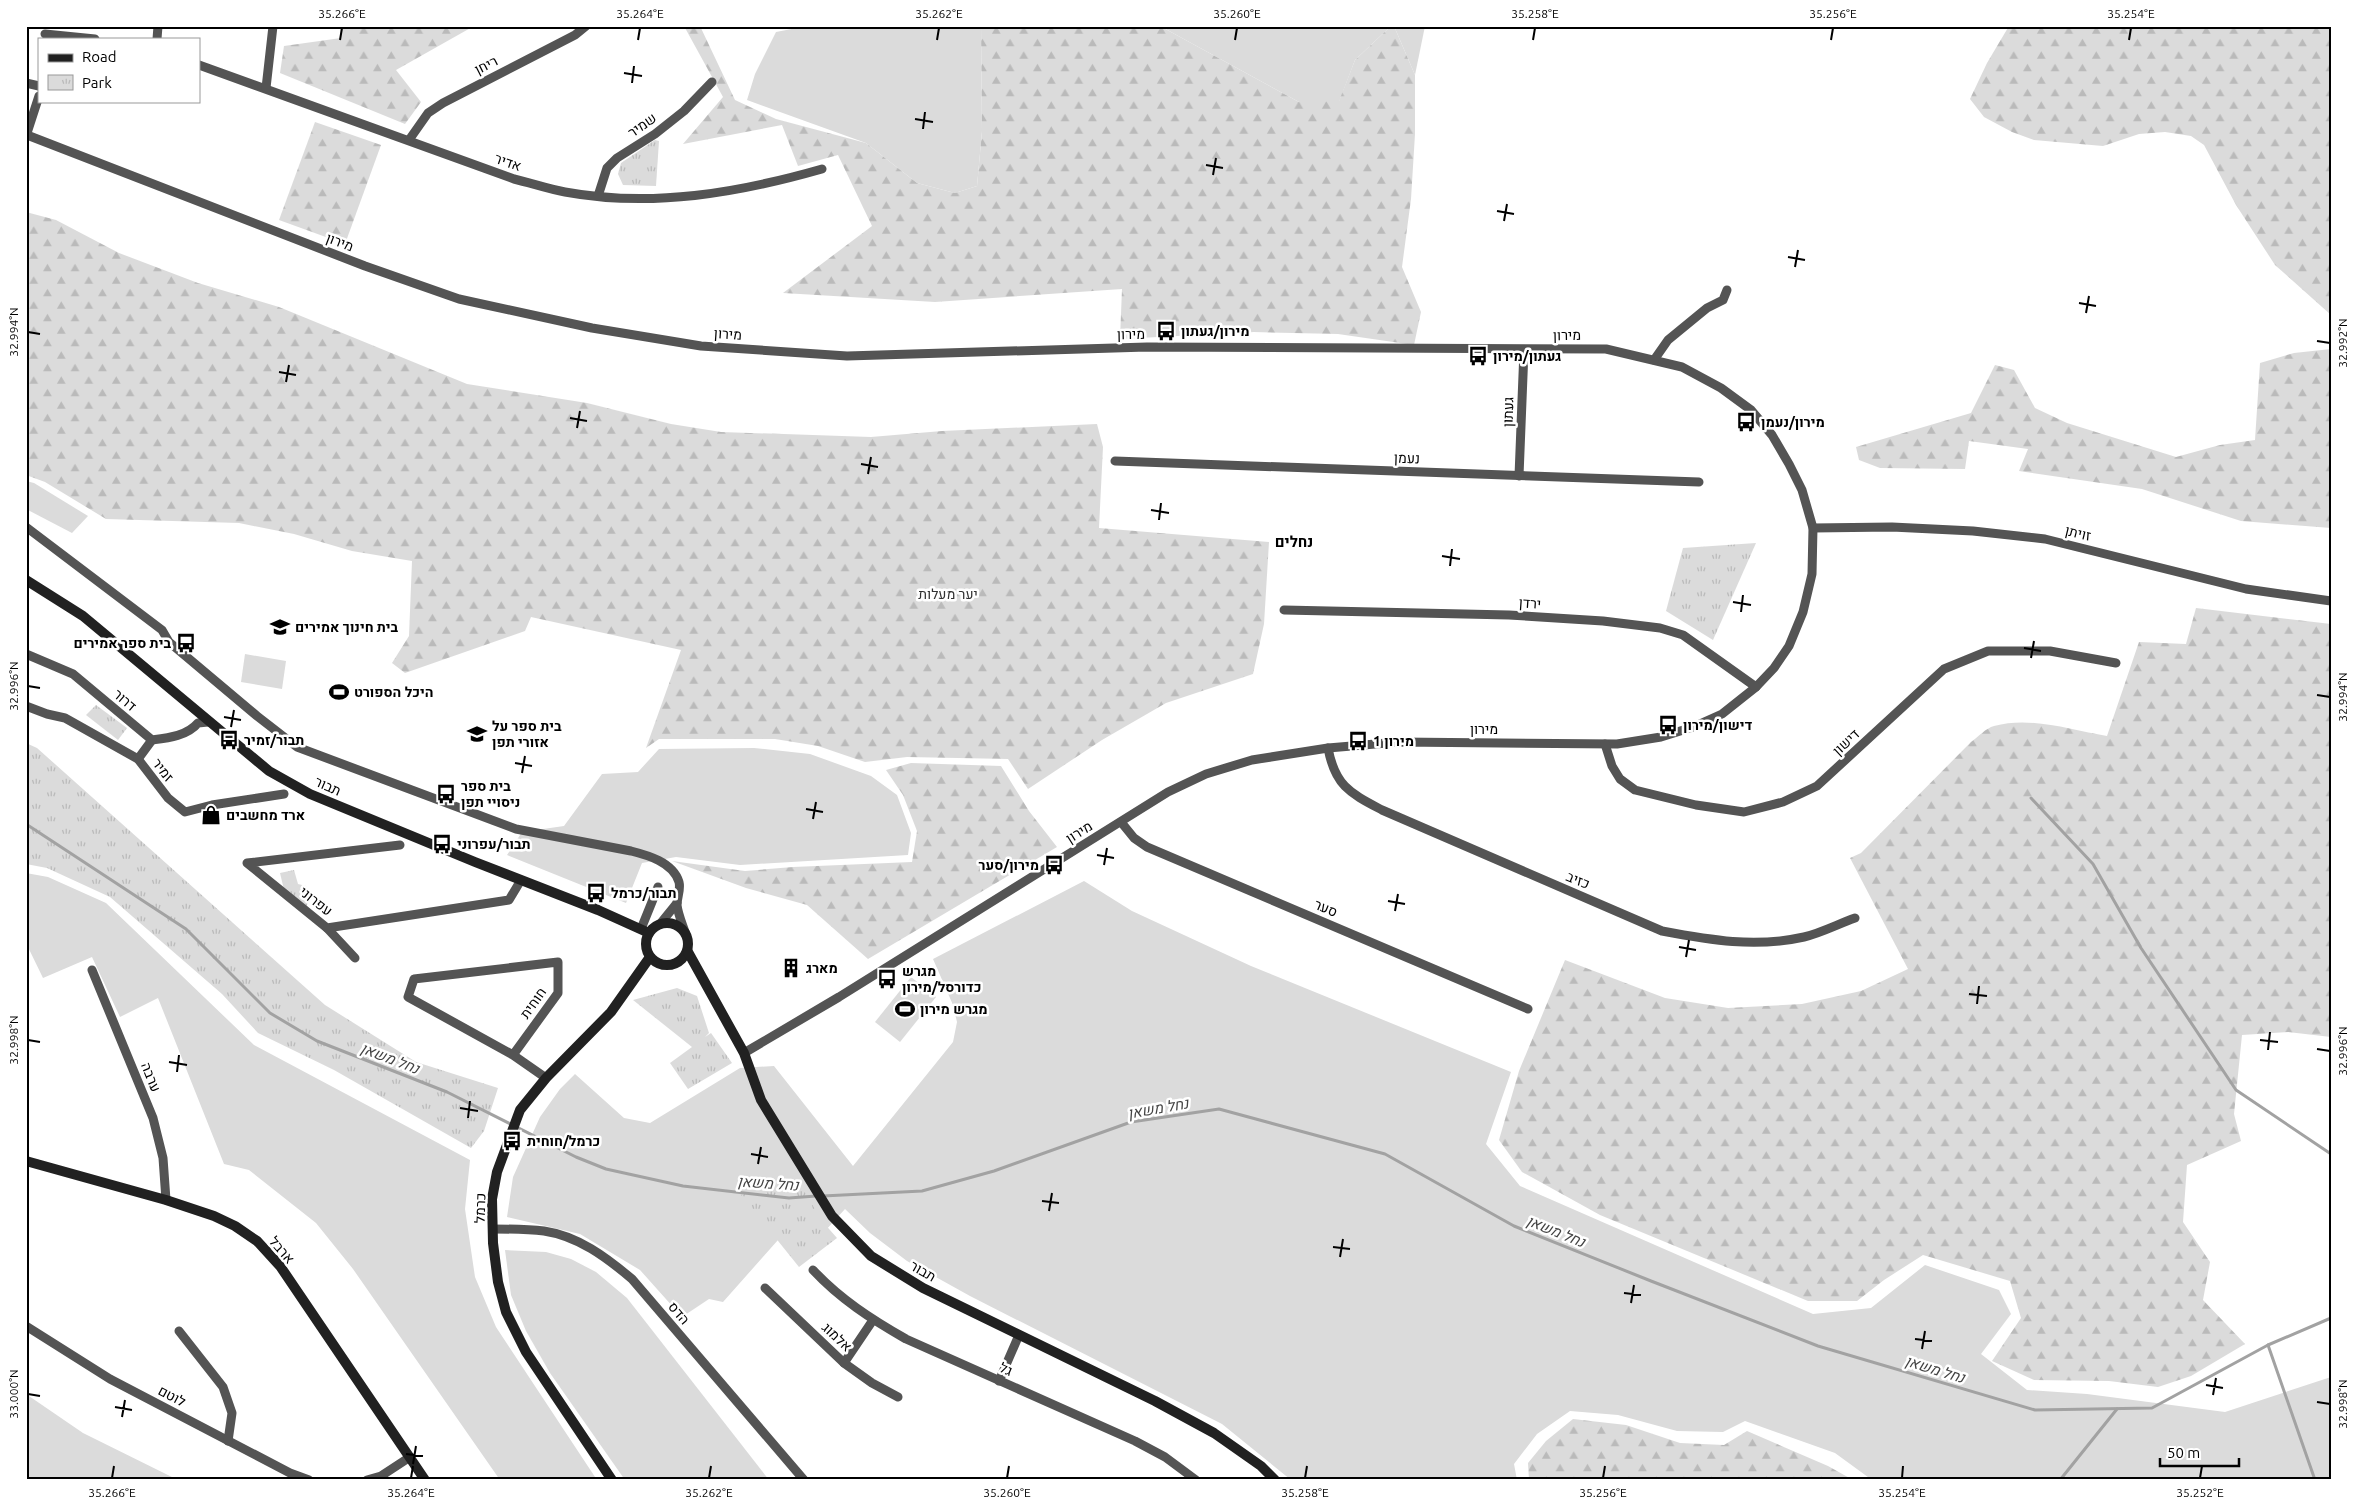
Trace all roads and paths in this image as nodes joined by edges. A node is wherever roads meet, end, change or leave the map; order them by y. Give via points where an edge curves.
1 (273, 26) edge
2 (586, 26) edge
3 (45, 33) edge
4 (87, 38) edge
5 (200, 65) edge
6 (712, 82) dead end
7 (266, 88) junction
8 (38, 99) edge
9 (26, 135) edge
10 (409, 140) junction
11 (822, 169) dead end
12 (598, 196) junction
13 (1727, 290) dead end
14 (1524, 350) junction
15 (1654, 360) junction
16 (1115, 461) dead end
17 (1519, 476) junction
18 (1698, 482) dead end
19 (26, 527) edge
20 (1814, 528) junction
21 (26, 580) edge
22 (26, 585) edge
23 (40, 589) junction
24 (2331, 601) edge
25 (1284, 610) dead end
26 (26, 654) edge
27 (2116, 663) dead end
28 (1756, 687) junction
29 (26, 706) edge
30 (208, 722) junction
31 (152, 740) junction
32 (1605, 744) junction
33 (1328, 748) junction
34 (138, 759) junction
35 (284, 794) dead end
36 (1121, 822) junction
37 (400, 845) dead end
38 (521, 880) junction
39 (658, 887) dead end
40 (677, 903) junction
41 (1855, 918) dead end
42 (660, 924) junction
43 (327, 928) junction
44 (645, 931) junction
45 (685, 932) junction
46 (688, 952) junction
47 (650, 957) junction
48 (354, 958) dead end
49 (92, 970) dead end
50 (1528, 1008) dead end
51 (744, 1053) junction
52 (513, 1055) junction
53 (546, 1078) junction
54 (26, 1161) edge
55 (166, 1200) junction
56 (493, 1229) junction
57 (813, 1270) dead end
58 (765, 1288) dead end
59 (873, 1320) junction
60 (26, 1326) edge
61 (179, 1330) dead end
62 (1019, 1334) junction
63 (844, 1363) junction
64 (999, 1381) junction
65 (898, 1397) dead end
66 (228, 1441) junction
67 (410, 1457) junction
68 (309, 1480) edge
69 (367, 1480) edge
70 (425, 1480) edge
71 (612, 1480) edge
72 (804, 1480) edge
73 (1196, 1480) edge
74 (1275, 1480) edge

1 - 7 street
2 - 10 street, ריחן via 442,103 428,113
3 - 4 street
5 - 7 street, אדיר
6 - 12 street, שמיר via 684,111 617,158 608,168
7 - 10 street, אדיר
8 - 9 street, מירון
9 - 14 street, מירון via 459,299 592,328 701,346 847,356 1147,347
10 - 12 street, אדיר via 514,179 565,192
11 - 12 street, אדיר via 773,183 680,198
13 - 15 street via 1723,300 1707,308 1668,340
14 - 15 street, מירון via 1606,349
14 - 17 street, געתון
15 - 20 street, מירון via 1682,367 1721,388 1751,410 1772,435 1789,464 1802,490
16 - 17 street, נעמן
17 - 18 street, נעמן
19 - 40 street via 162,630 169,642 298,747 516,829 648,855 673,871 679,881
20 - 24 street, זויתן via 1910,528 2045,539 2246,589
20 - 28 street, מירון via 1812,574 1804,612 1789,646
21 - 23 street, תבור
22 - 23 street, תבור
23 - 30 street, תבור via 83,616
25 - 28 street, ירדן via 1508,615 1660,628 1683,635
26 - 31 street, דרור via 73,674
27 - 32 street, דישון via 2050,651 1988,651 1944,668 1817,786 1783,802 1744,812 1696,805 1635,790 1620,779
28 - 32 street, מירון via 1722,714 1692,727 1661,737
29 - 34 street, זמיר via 65,718
30 - 31 street via 198,723 191,730 167,738
30 - 38 street, תבור via 269,771 310,794
31 - 34 street
32 - 33 street, מירון via 1399,742
33 - 36 street, מירון via 1252,760 1206,774 1168,792
33 - 41 street, כזיב via 1331,767 1338,780 1354,795 1662,931 1712,941 1755,944 1804,937
34 - 35 street, זמיר via 168,798 185,812
36 - 50 street, סער via 1134,838 1147,846
36 - 51 street, מירון
37 - 43 street, עפרוני via 247,863
38 - 43 street, עפרוני via 509,900
38 - 44 street, תבור
39 - 44 street
40 - 42 street
40 - 45 street
42 - 44 street
42 - 45 street via 674,924
43 - 48 street
44 - 47 street
45 - 46 street
46 - 47 street via 674,965 660,965
46 - 51 street, תבור
47 - 53 street, כרמל via 611,1012
49 - 55 street, ערבה via 153,1118 163,1158
51 - 62 street, תבור via 766,1108 832,1216 858,1243 871,1256 923,1288
52 - 52 street, חוחית via 408,997 414,979 558,962 558,993
52 - 53 street
53 - 56 street, כרמל via 520,1110 497,1172 492,1199
54 - 55 street, ארבל
55 - 67 street, ארבל via 214,1216 257,1241 280,1266
56 - 71 street, כרמל via 498,1282 506,1312 526,1352
56 - 72 street, הדס via 545,1232 577,1241 606,1257 632,1279
57 - 59 street, גל via 832,1290
58 - 63 street, אלמוג
59 - 63 street
59 - 64 street, גל
60 - 66 street, לוטם via 110,1379
61 - 66 street via 223,1387 232,1413
62 - 64 street
62 - 74 street, תבור via 1214,1433 1261,1466
63 - 65 street, אלמוג
64 - 73 street, גל via 1135,1441 1165,1457
66 - 68 street, לוטם
67 - 69 street via 381,1476
67 - 70 street, ארבל

